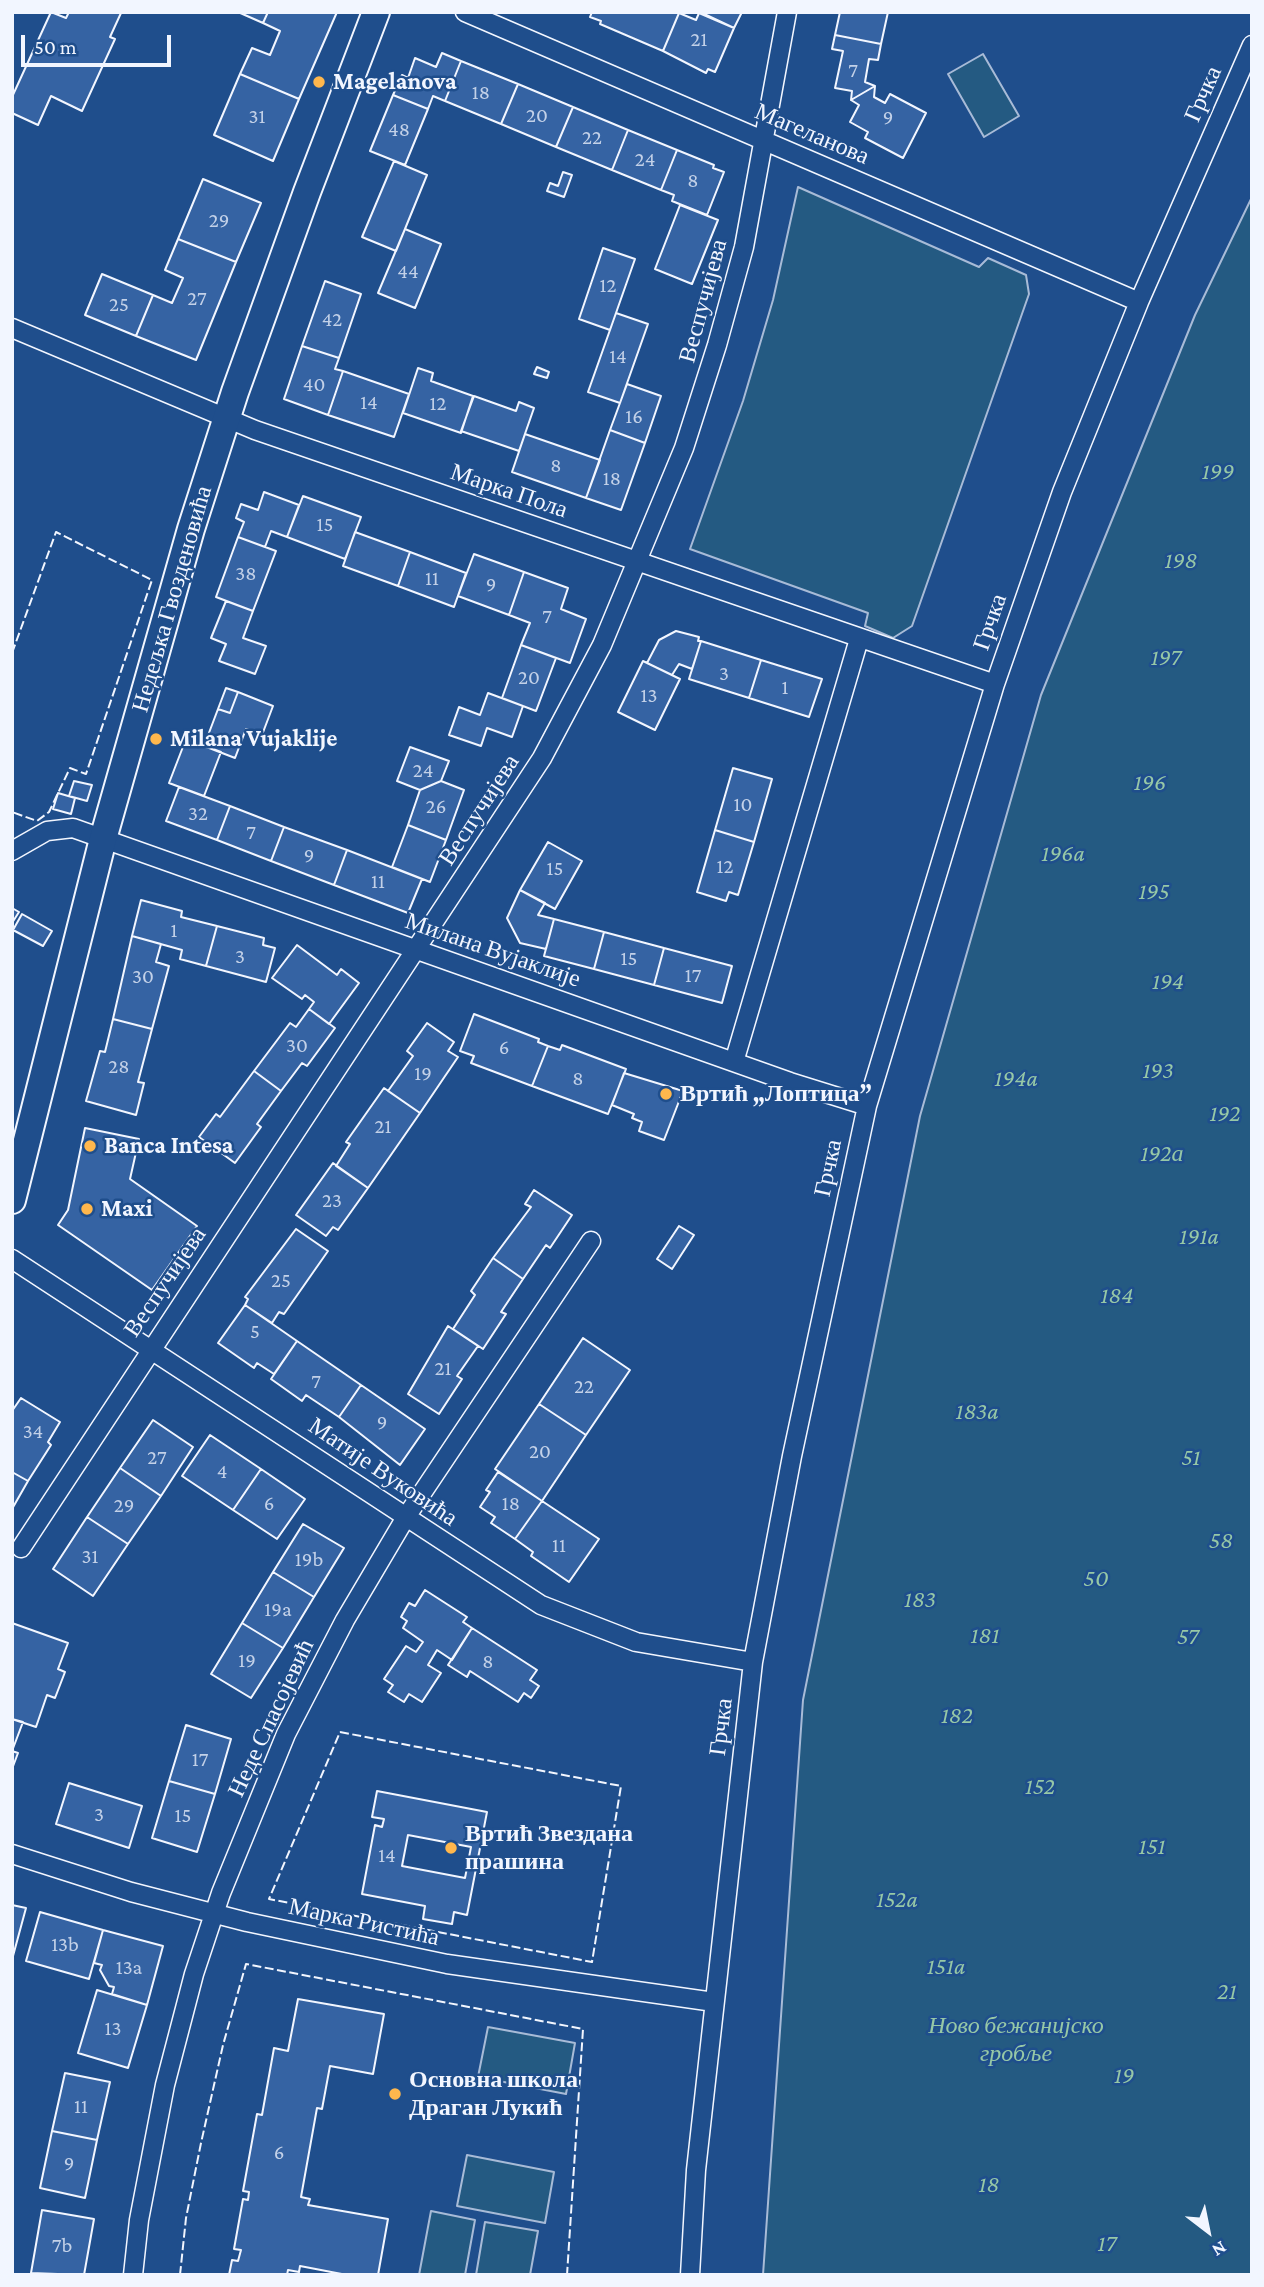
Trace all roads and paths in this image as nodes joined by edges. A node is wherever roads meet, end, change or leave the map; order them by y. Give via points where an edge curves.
1 (376, 12) edge
2 (465, 12) edge
3 (787, 12) edge
4 (1252, 45) edge
5 (764, 140) junction
6 (1139, 302) junction
7 (12, 328) edge
8 (226, 420) junction
9 (639, 562) junction
10 (859, 639) junction
11 (995, 684) junction
12 (103, 839) junction
13 (12, 851) edge
14 (417, 948) junction
15 (734, 1062) junction
16 (867, 1105) junction
17 (12, 1200) edge
18 (591, 1241) dead end
19 (12, 1259) edge
20 (151, 1348) junction
21 (406, 1517) junction
22 (22, 1548) dead end
23 (753, 1662) junction
24 (12, 1854) edge
25 (213, 1914) junction
26 (714, 2002) junction
27 (133, 2275) edge
28 (690, 2275) edge

1 - 8 main road, Недељка Гвозденовића
2 - 5 street, Магеланова
3 - 5 street, Веспучијева
4 - 6 street, Грчка
5 - 6 street, Магеланова
5 - 9 street, Веспучијева via 744,247 717,345 684,448
6 - 11 street, Грчка via 1062,492
7 - 8 street, Марка Пола
8 - 9 street, Марка Пола
8 - 12 main road, Недељка Гвозденовића
9 - 10 street, Марка Пола
9 - 14 street, Веспучијева via 602,645 542,758
10 - 11 street, Марка Пола
10 - 15 street
11 - 16 street, Грчка
12 - 13 street, Милана Вујаклије via 63,827
12 - 14 street, Милана Вујаклије
12 - 17 main road, Недељка Гвозденовића
14 - 15 street, Милана Вујаклије
14 - 20 street, Веспучијева
15 - 16 street, Милана Вујаклије
16 - 23 street, Грчка
18 - 21 street, Неде Спасојевић
19 - 20 street, Матије Вуковића
20 - 21 street, Матије Вуковића
20 - 22 street, Веспучијева
21 - 23 street, Матије Вуковића via 526,1597 555,1611 636,1642
21 - 25 street, Неде Спасојевић via 345,1620 286,1734
23 - 26 street, Грчка
24 - 25 street, Марка Ристића
25 - 26 street, Марка Ристића via 447,1964
25 - 27 street, Неде Спасојевић via 173,2045
26 - 28 street, Грчка

